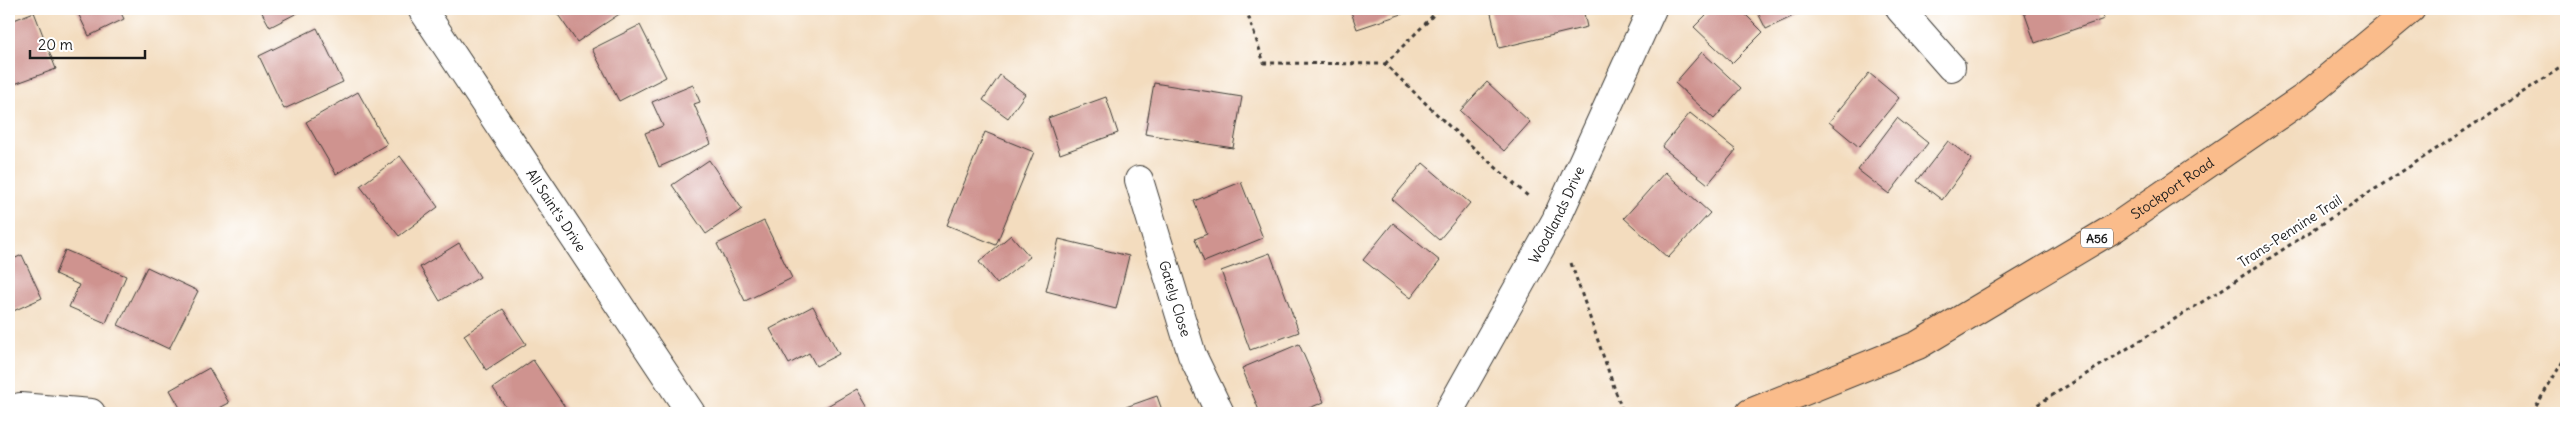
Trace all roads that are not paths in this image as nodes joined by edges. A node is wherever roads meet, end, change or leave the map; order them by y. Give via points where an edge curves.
1 (422, 9) edge
2 (1652, 9) edge
3 (1900, 9) edge
4 (2411, 9) edge
5 (1951, 67) dead end
6 (1139, 180) dead end
7 (9, 411) edge
8 (91, 413) edge
9 (691, 413) edge
10 (1220, 413) edge
11 (1448, 413) edge
12 (1750, 413) edge

1 - 9 street, All Saint's Drive
2 - 11 street, Woodlands Drive via 1556,220
3 - 5 street
4 - 12 main road, Stockport Road / A56 via 2305,98 2116,227 1918,345
6 - 10 street, Gately Close via 1192,355
7 - 8 street via 20,407

